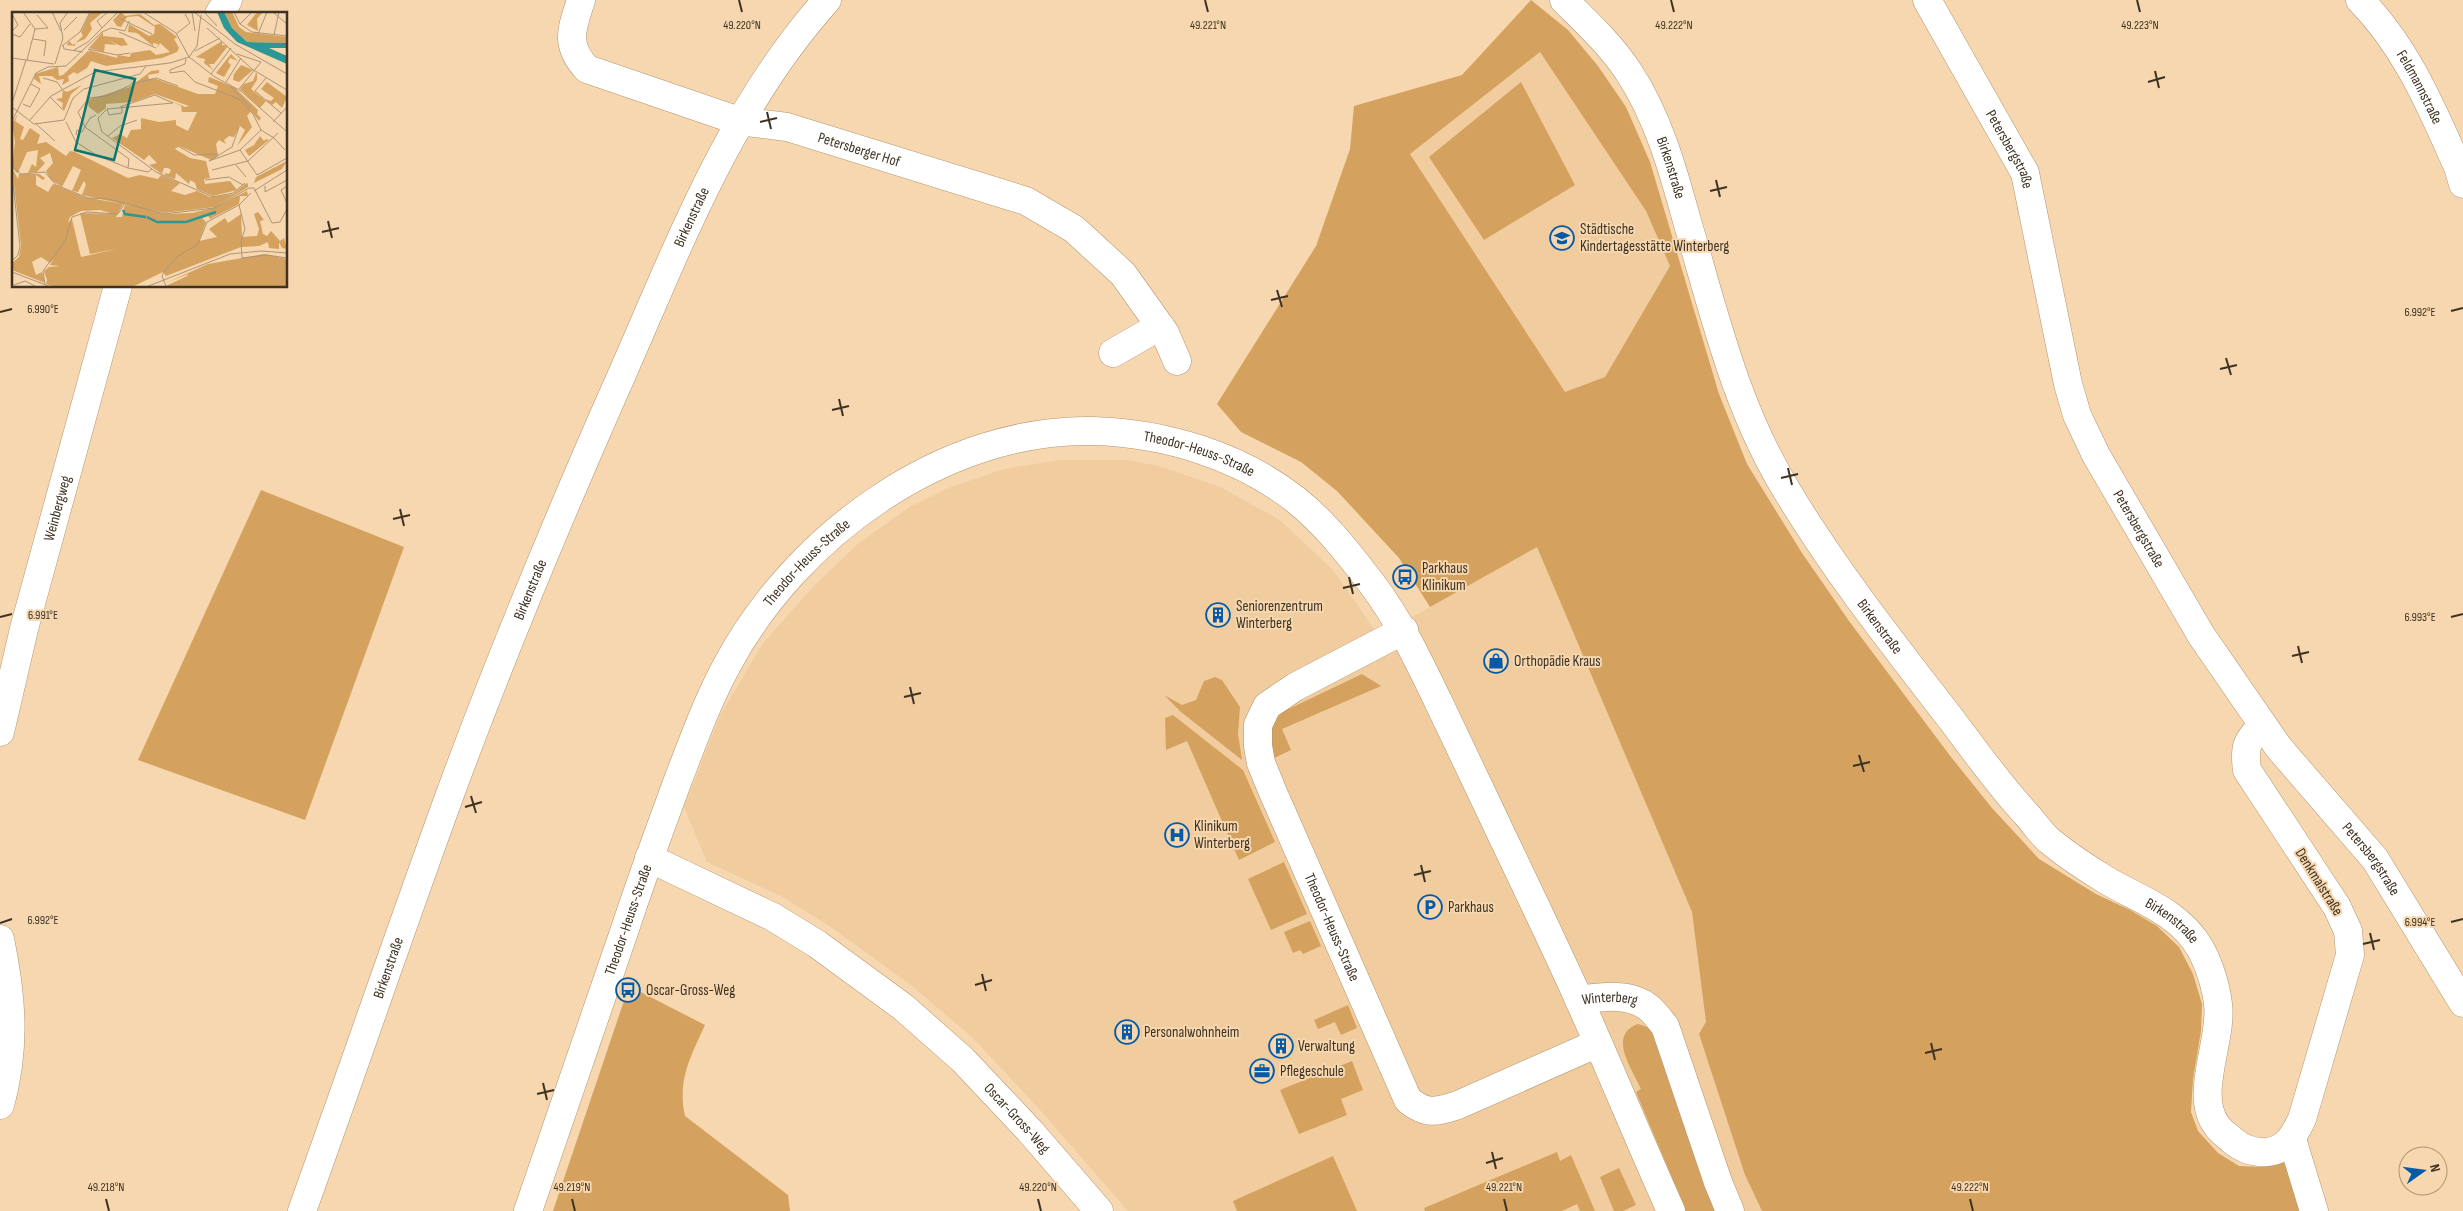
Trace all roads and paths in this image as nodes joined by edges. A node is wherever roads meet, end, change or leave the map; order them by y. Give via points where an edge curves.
1 (228, 0) edge
2 (581, 0) edge
3 (827, 0) edge
4 (1564, 0) edge
5 (1927, 0) edge
6 (2360, 0) edge
7 (220, 12) edge
8 (738, 121) junction
9 (2463, 184) edge
10 (117, 288) edge
11 (1160, 326) junction
12 (1113, 353) dead end
13 (1177, 361) dead end
14 (1404, 630) junction
15 (2263, 726) junction
16 (0, 732) edge
17 (649, 858) junction
18 (0, 939) edge
19 (1579, 1000) junction
20 (2463, 1003) edge
21 (1598, 1043) junction
22 (0, 1105) edge
23 (2285, 1145) junction
24 (302, 1211) edge
25 (528, 1211) edge
26 (1099, 1211) edge
27 (1670, 1211) edge
28 (1730, 1211) edge
29 (2314, 1211) edge

1 - 7 street
2 - 8 street, Petersberger Hof via 571,32 572,47 587,69
3 - 8 street, Birkenstraße via 771,71
4 - 23 street, Birkenstraße via 1606,41 1643,96 1668,155 1737,391 1765,455 1791,499 2009,796 2051,842 2106,879 2163,909 2181,924 2199,947 2218,1003 2218,1031 2208,1083 2209,1108 2216,1126 2241,1147 2258,1152
5 - 15 street, Petersbergstraße via 2025,173 2066,376 2078,415 2096,455 2201,634
6 - 9 street, Feldmannstraße via 2385,27 2414,71
8 - 11 street, Petersberger Hof via 788,127 1026,201 1074,229 1099,250 1123,274
8 - 24 street, Birkenstraße via 714,167 611,398 493,680
10 - 16 street, Weinbergweg via 24,629
11 - 12 street
11 - 13 street, Petersberger Hof
14 - 17 street, Theodor-Heuss-Straße via 1373,585 1321,524 1296,500 1248,470 1190,446 1154,436 1116,432 1037,433 999,442 951,459 904,482 873,502 830,537 774,594 729,661 706,706
14 - 19 street, Theodor-Heuss-Straße
14 - 21 street, Theodor-Heuss-Straße via 1295,687 1267,706 1258,725 1261,764 1408,1100 1422,1111 1439,1111
15 - 20 street, Petersbergstraße via 2375,859
15 - 23 street, Denkmalstraße via 2250,737 2245,756 2247,770 2337,907 2348,931 2350,956 2302,1119
17 - 25 street, Theodor-Heuss-Straße
17 - 26 street, Oscar-Gross-Weg via 773,917 817,944 903,1006 963,1060
18 - 22 street via 12,1017 11,1050
19 - 21 street, Winterberg
19 - 28 street, Winterberg via 1616,997 1633,1000 1649,1007 1665,1026
21 - 27 street, Winterberg
23 - 29 street

